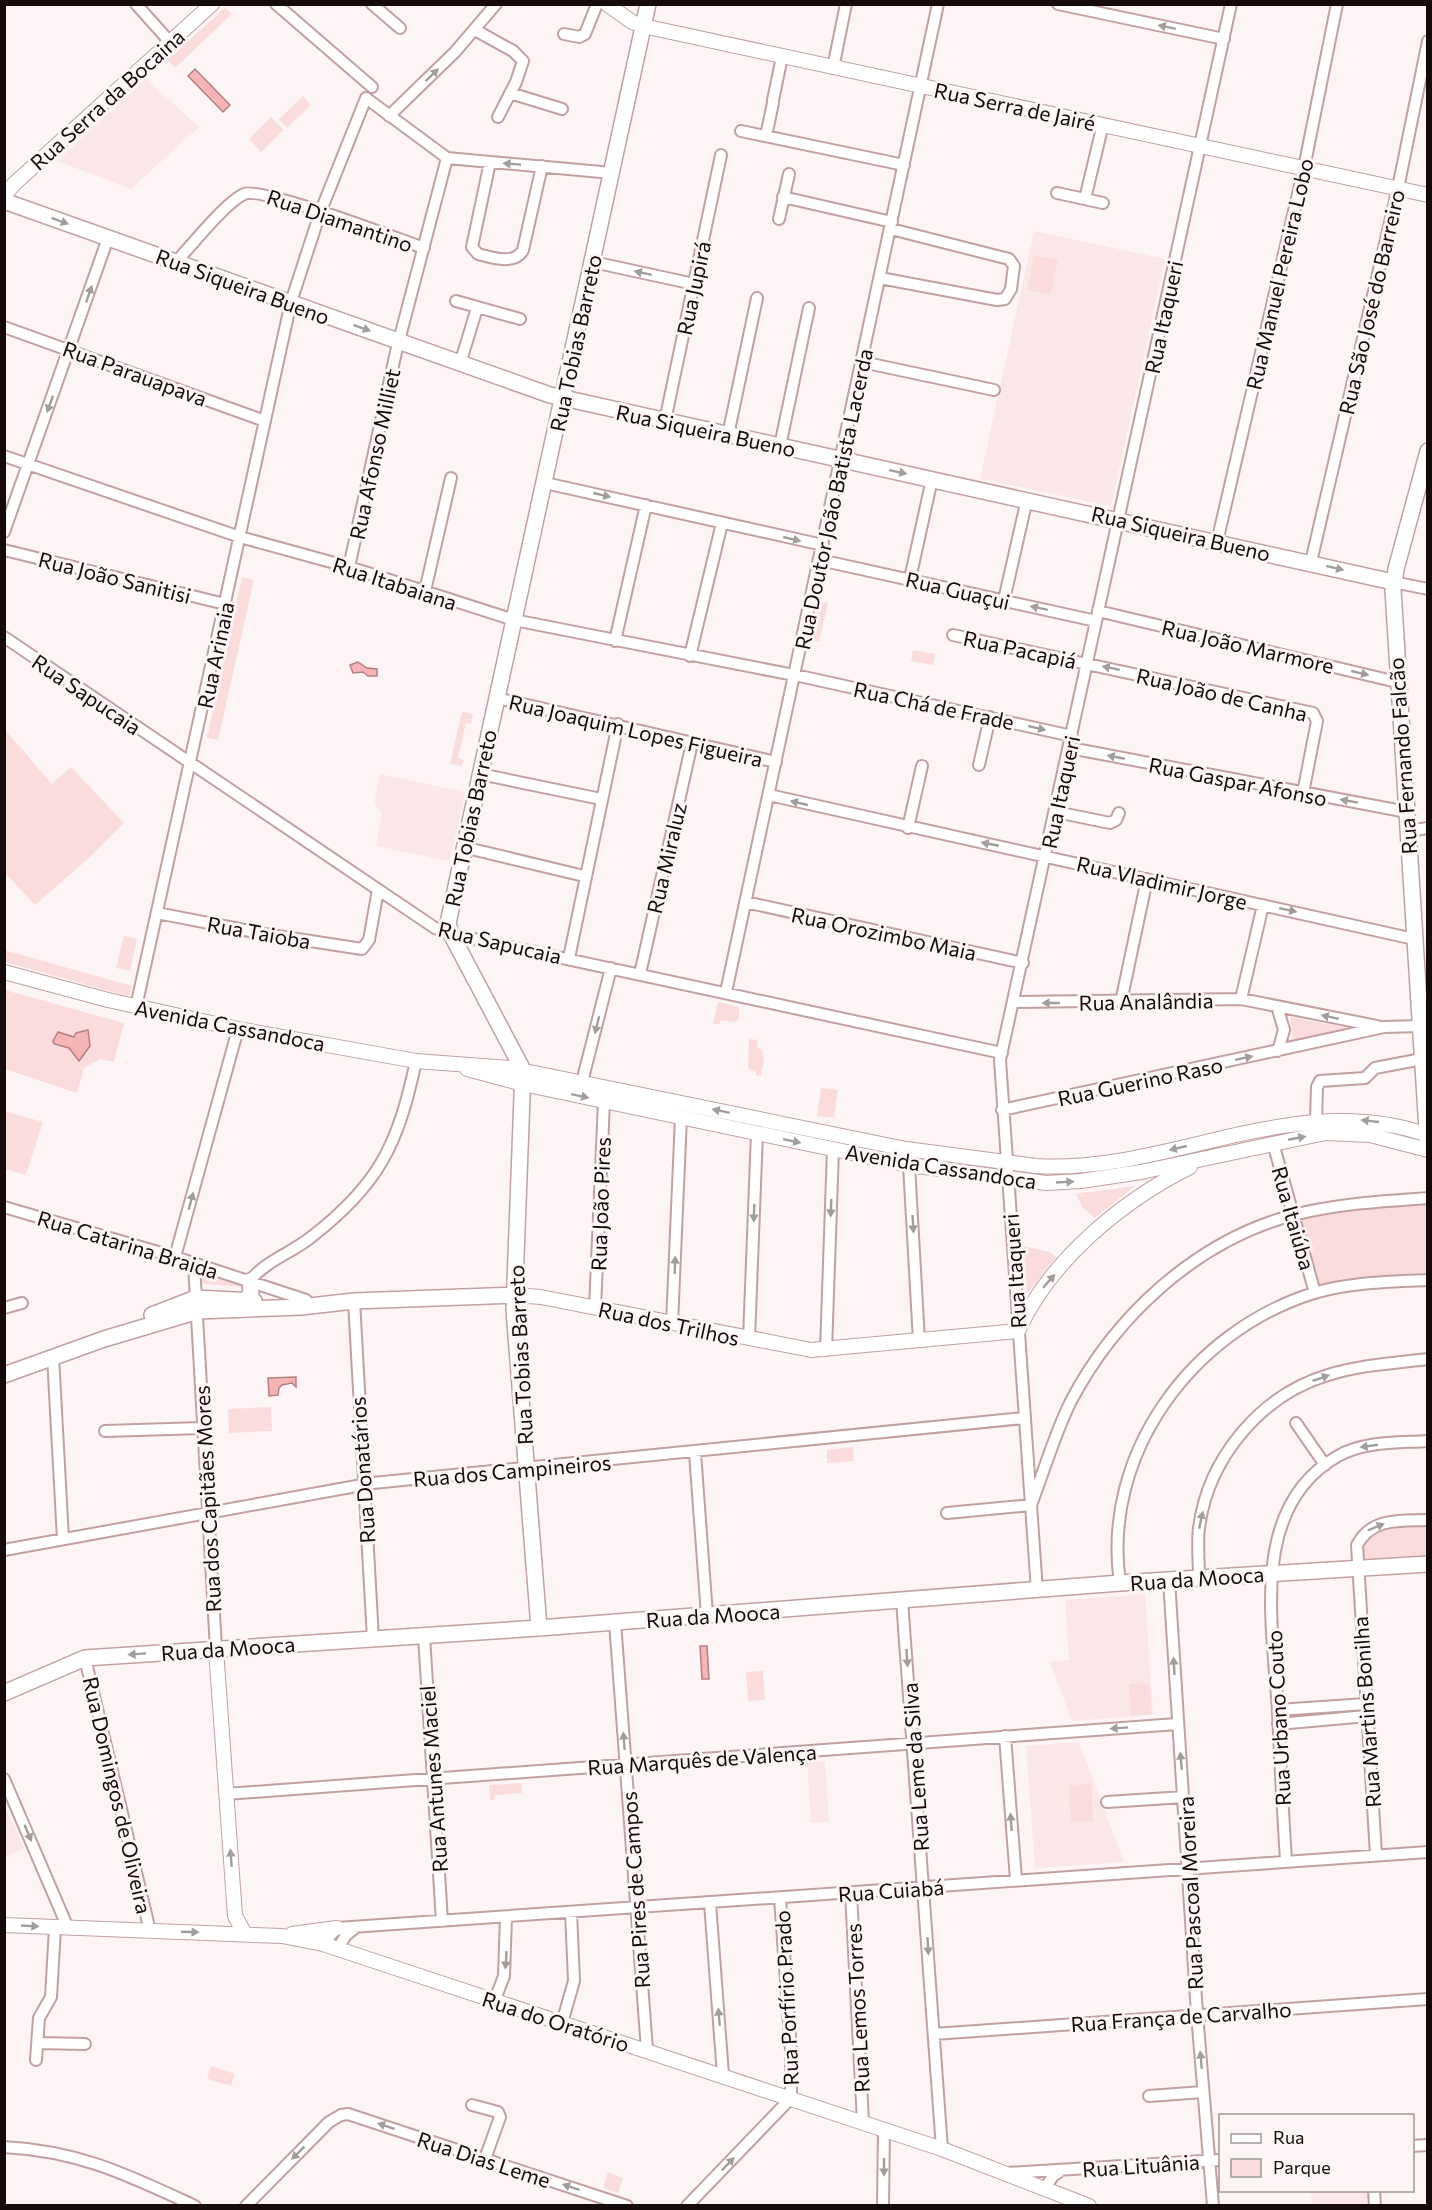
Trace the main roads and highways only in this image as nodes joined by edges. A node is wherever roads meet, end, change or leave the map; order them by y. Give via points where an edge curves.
1 (648, 4) edge
2 (4, 201) edge
3 (564, 399) junction
4 (1428, 451) edge
5 (1393, 582) junction
6 (1422, 977) edge
7 (1427, 1142) edge
8 (250, 1281) road end
9 (514, 1295) junction
10 (246, 1301) junction
11 (313, 1301) junction
12 (197, 1305) junction
13 (228, 1311) junction
14 (4, 1375) edge
15 (1428, 1564) edge
16 (539, 1628) junction
17 (4, 1693) edge

1 - 3 main road, Rua Tobias Barreto
2 -> 3 main road, Rua Siqueira Bueno
3 -> 5 main road, Rua Siqueira Bueno
3 - 9 main road, Rua Tobias Barreto via 449,918 451,934 523,1077
4 - 5 main road, Rua Fernando Falcão
5 - 6 main road, Rua Fernando Falcão via 1414,939
6 - 7 main road, Rua Fernando Falcão via 1420,1026
8 - 10 main road via 251,1294
9 - 11 main road, Rua dos Trilhos
9 - 16 main road, Rua Tobias Barreto
10 - 11 main road, Rua dos Trilhos
10 - 12 main road, Rua dos Trilhos
10 - 13 main road
11 - 13 main road, Rua dos Trilhos via 301,1307
12 - 13 main road, Rua dos Trilhos
12 - 14 main road, Rua dos Trilhos via 126,1326 104,1339
15 - 16 main road, Rua da Mooca via 1120,1583
16 -> 17 main road, Rua da Mooca via 85,1658

